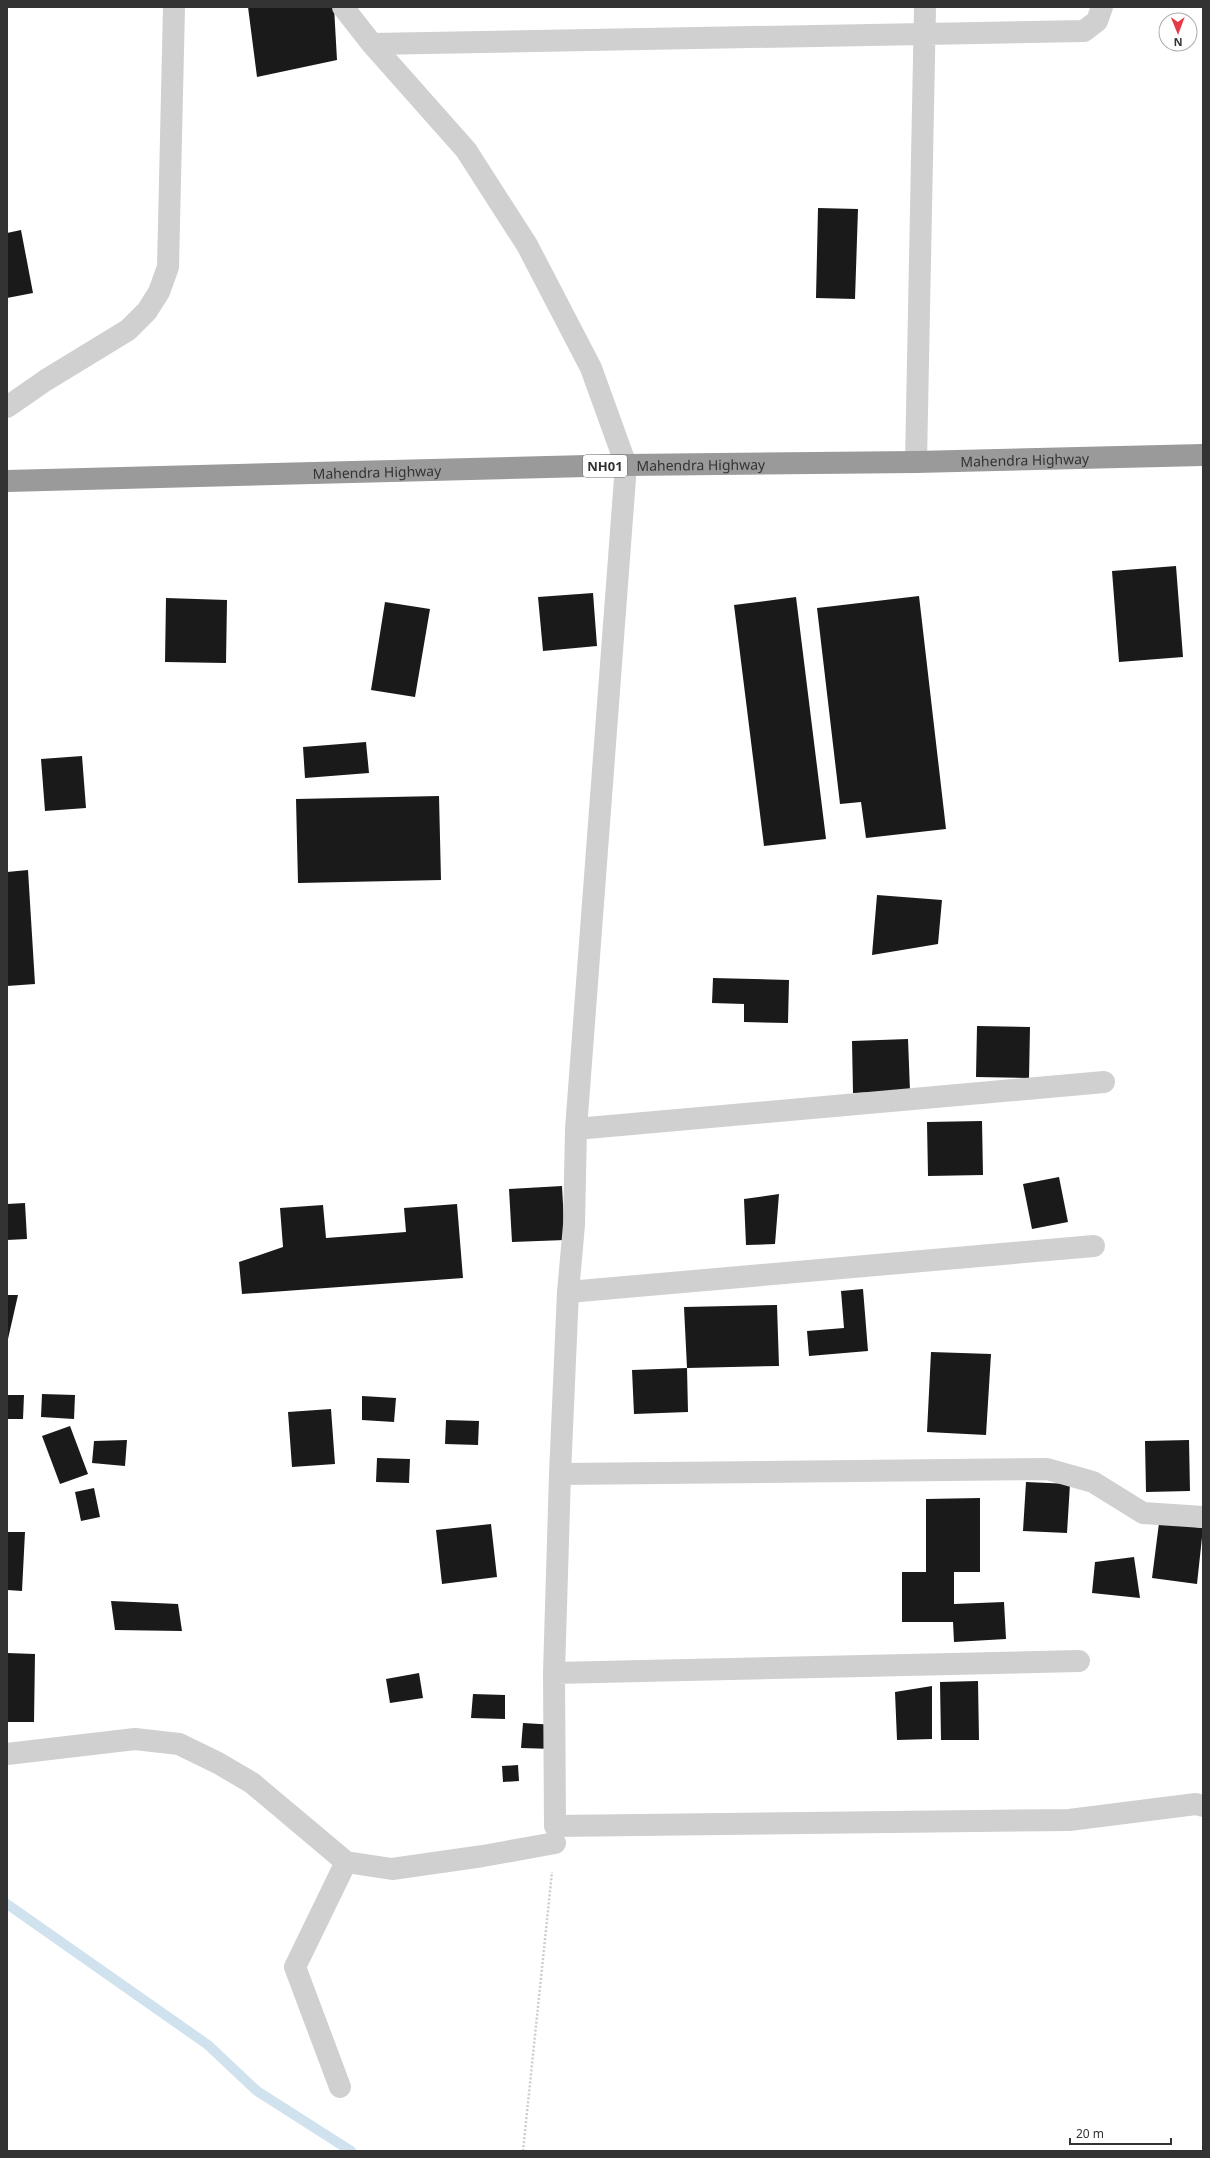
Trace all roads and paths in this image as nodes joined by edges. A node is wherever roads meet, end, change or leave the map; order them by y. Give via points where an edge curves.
1 (174, 7) edge
2 (343, 7) edge
3 (925, 7) edge
4 (1102, 7) edge
5 (925, 33) junction
6 (372, 44) junction
7 (7, 407) edge
8 (1203, 455) edge
9 (916, 462) junction
10 (626, 465) junction
11 (7, 481) edge
12 (1104, 1082) dead end
13 (576, 1129) junction
14 (1094, 1246) dead end
15 (568, 1292) junction
16 (560, 1474) junction
17 (1203, 1516) edge
18 (1079, 1661) dead end
19 (554, 1672) junction
20 (7, 1754) edge
21 (1203, 1806) edge
22 (555, 1843) joint
23 (346, 1862) junction
24 (340, 2087) dead end
25 (524, 2151) edge

1 - 7 street via 168,267 158,292 147,310 128,330
2 - 6 street
3 - 5 street
4 - 5 street via 1097,21 1084,31
5 - 6 street
5 - 9 street
6 - 10 street via 466,150 527,245 591,368
8 - 9 highway, Mahendra Highway / NH01
9 - 10 highway, Mahendra Highway / NH01
10 - 11 highway, Mahendra Highway / NH01
10 - 13 street
12 - 13 street
13 - 15 street via 574,1225
14 - 15 street
15 - 16 street
16 - 17 street via 1047,1469 1093,1482 1143,1513
16 - 19 street
18 - 19 street
19 - 21 street via 555,1826 1069,1820 1196,1804
20 - 23 street via 135,1739 179,1744 252,1783
22 - 23 street via 392,1869
22 - 25 path
23 - 24 street via 295,1967

